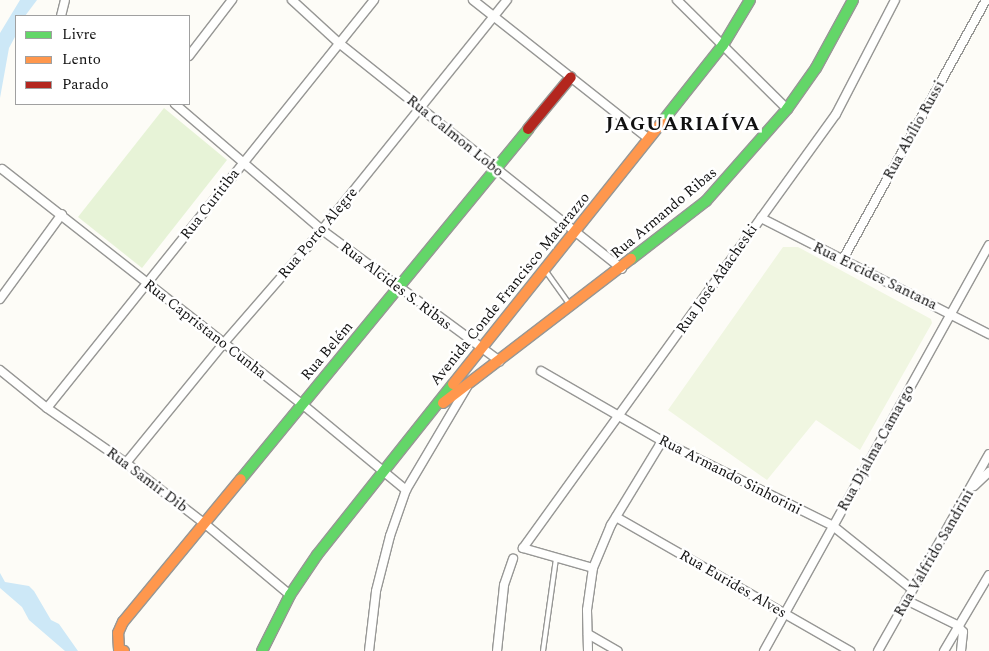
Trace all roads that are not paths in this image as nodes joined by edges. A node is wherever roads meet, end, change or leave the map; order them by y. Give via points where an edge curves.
1 (65, 0) edge
2 (232, 0) edge
3 (292, 0) edge
4 (374, 0) edge
5 (474, 0) edge
6 (507, 0) edge
7 (677, 0) edge
8 (750, 0) edge
9 (853, 0) edge
10 (895, 0) edge
11 (986, 0) edge
12 (61, 15) edge
13 (495, 17) junction
14 (339, 43) junction
15 (724, 46) junction
16 (190, 55) edge
17 (571, 77) junction
18 (176, 105) edge
19 (421, 108) junction
20 (787, 109) junction
21 (649, 139) junction
22 (244, 160) junction
23 (2, 169) dead end
24 (497, 169) junction
25 (62, 214) junction
26 (761, 218) junction
27 (322, 230) junction
28 (576, 232) junction
29 (989, 245) edge
30 (843, 260) junction
31 (622, 269) junction
32 (545, 270) junction
33 (146, 284) junction
34 (399, 289) junction
35 (0, 299) edge
36 (571, 307) junction
37 (952, 314) junction
38 (989, 334) edge
39 (223, 344) junction
40 (482, 349) junction
41 (500, 360) junction
42 (0, 370) edge
43 (541, 371) dead end
44 (469, 384) junction
45 (302, 404) junction
46 (47, 408) junction
47 (432, 411) junction
48 (619, 418) junction
49 (662, 441) junction
50 (989, 454) edge
51 (126, 463) junction
52 (385, 471) junction
53 (989, 472) edge
54 (406, 490) junction
55 (969, 491) junction
56 (616, 517) junction
57 (204, 523) junction
58 (832, 526) junction
59 (513, 559) dead end
60 (556, 560) junction
61 (593, 568) junction
62 (989, 575) edge
63 (912, 590) junction
64 (290, 595) junction
65 (906, 600) junction
66 (785, 613) junction
67 (957, 625) junction
68 (588, 634) junction
69 (122, 650) edge
70 (262, 651) edge
71 (369, 651) edge
72 (497, 651) edge
73 (544, 651) edge
74 (588, 651) edge
75 (618, 651) edge
76 (764, 651) edge
77 (850, 651) edge
78 (878, 651) edge
79 (944, 651) edge
80 (962, 651) edge

1 - 12 street
2 - 16 street
3 - 14 street, Rua Calmon Lobo
4 - 14 street, Rua Curitiba
5 - 13 street
6 - 13 street, Rua Porto Alegre
7 - 15 street
8 - 15 street, Avenida Conde Francisco Matarazzo
9 - 20 street, Rua Armando Ribas via 816,68
10 - 26 street, Rua José Adacheski via 836,114
11 - 30 street, Rua Abílio Russi
13 - 17 street
13 - 19 street, Rua Porto Alegre
14 - 19 street, Rua Calmon Lobo
14 - 22 street, Rua Curitiba
15 - 20 street
15 - 21 street, Avenida Conde Francisco Matarazzo
17 - 21 street
17 - 24 street, Rua Belém
18 - 22 street, Rua Alcides S. Ribas
19 - 24 street, Rua Calmon Lobo
19 - 27 street, Rua Porto Alegre
20 - 31 street, Rua Armando Ribas via 706,201
21 - 28 street, Avenida Conde Francisco Matarazzo
22 - 27 street, Rua Alcides S. Ribas
22 - 33 street, Rua Curitiba
23 - 25 street, Rua Capristano Cunha
24 - 28 street, Rua Calmon Lobo
24 - 34 street, Rua Belém
25 - 33 street, Rua Capristano Cunha
25 - 35 street
26 - 30 street, Rua Ercides Santana
26 - 48 street, Rua José Adacheski
27 - 34 street, Rua Alcides S. Ribas
27 - 39 street, Rua Porto Alegre
28 - 31 street, Rua Calmon Lobo
28 - 32 street, Avenida Conde Francisco Matarazzo
29 - 37 street, Rua Djalma Camargo
30 - 37 street, Rua Ercides Santana
31 - 36 street, Rua Armando Ribas
32 - 36 lane
32 - 40 street, Avenida Conde Francisco Matarazzo
33 - 39 street, Rua Capristano Cunha
33 - 46 street, Rua Curitiba
34 - 40 street, Rua Alcides S. Ribas
34 - 45 street, Rua Belém
36 - 41 street, Rua Armando Ribas
37 - 38 street, Rua Ercides Santana
37 - 58 street, Rua Djalma Camargo
39 - 45 street, Rua Capristano Cunha
39 - 51 street, Rua Porto Alegre
40 - 41 street, Rua Alcides S. Ribas
40 - 47 street, Avenida Conde Francisco Matarazzo
41 - 44 street, Rua Armando Ribas
42 - 46 street, Rua Samir Dib
43 - 48 street, Rua Armando Sinhorini
44 - 47 street, Rua Armando Ribas
44 - 54 street, Rua Armando Ribas
45 - 52 street, Rua Capristano Cunha
45 - 57 street, Rua Belém
46 - 51 street, Rua Samir Dib
47 - 52 street, Avenida Conde Francisco Matarazzo
48 - 49 street, Rua Armando Sinhorini
48 - 60 street, Rua José Adacheski via 523,548
49 - 56 street
49 - 58 street, Rua Armando Sinhorini
50 - 55 street, Rua Valfrido Sandrini
51 - 57 street, Rua Samir Dib
52 - 54 street, Rua Capristano Cunha
52 - 64 street, Avenida Conde Francisco Matarazzo via 317,555
53 - 55 street
54 - 71 street, Rua Armando Ribas via 376,592
55 - 63 street, Rua Valfrido Sandrini
56 - 61 street
56 - 66 street, Rua Eurides Alves
57 - 64 street, Rua Samir Dib
57 - 69 street, Rua Belém via 123,622 118,633
58 - 63 street, Rua Armando Sinhorini
58 - 66 street, Rua Djalma Camargo
59 - 72 street via 504,584
60 - 61 street
60 - 73 lane
61 - 68 street
62 - 67 street
63 - 65 street, Rua Valfrido Sandrini
64 - 70 street, Avenida Conde Francisco Matarazzo
65 - 67 street
65 - 78 street, Rua Valfrido Sandrini
66 - 76 street, Rua Djalma Camargo
66 - 77 street, Rua Eurides Alves
67 - 79 street
67 - 80 street via 963,632
68 - 74 street
68 - 75 street

